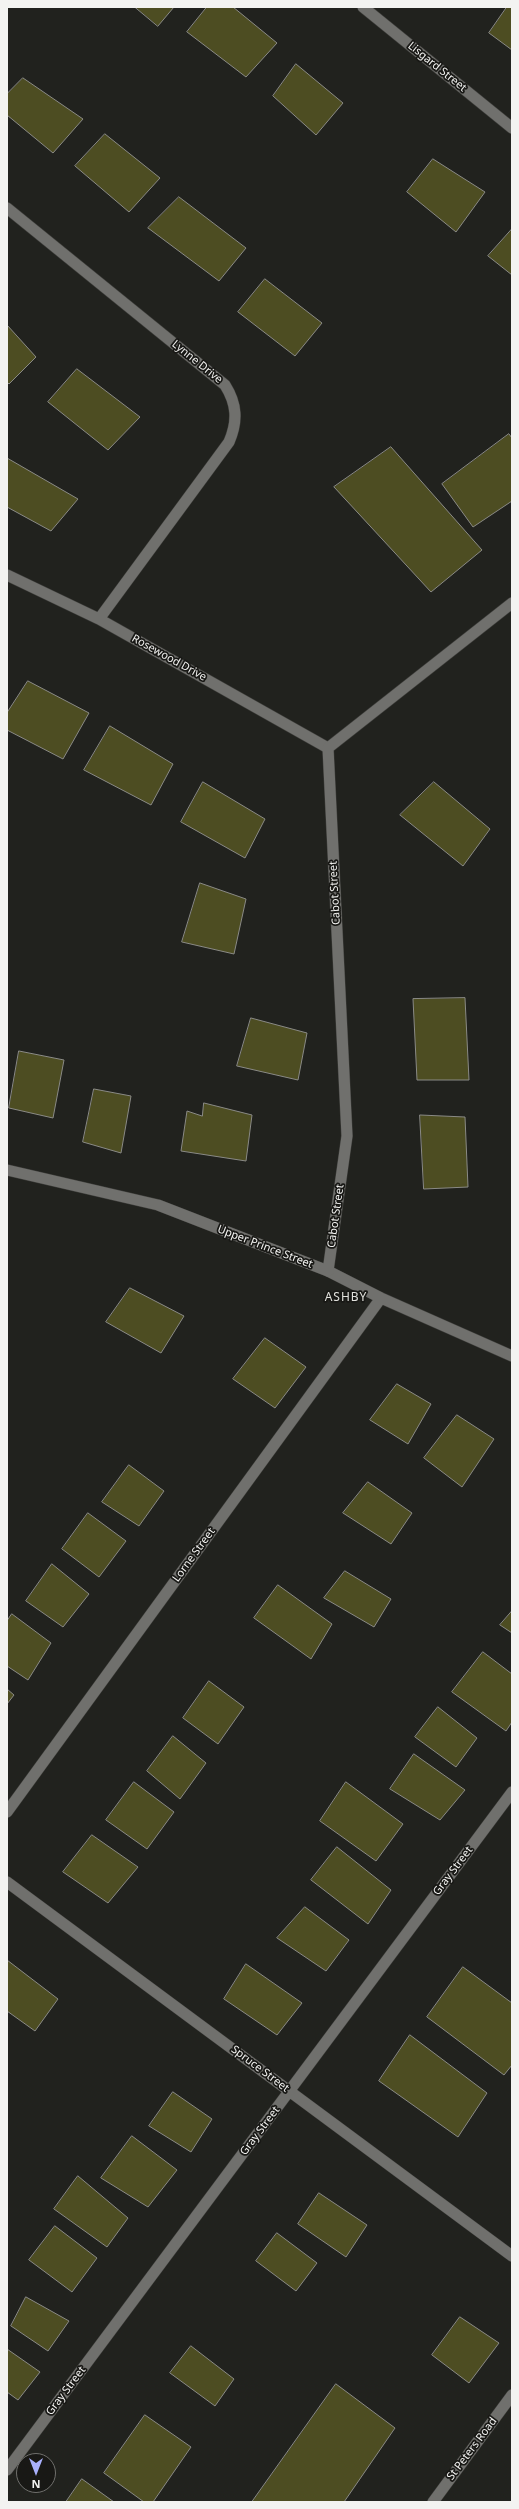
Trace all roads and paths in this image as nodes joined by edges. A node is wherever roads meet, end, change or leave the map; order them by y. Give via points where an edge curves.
1 (363, 7) edge
2 (512, 128) edge
3 (7, 208) edge
4 (7, 575) edge
5 (512, 603) edge
6 (99, 619) junction
7 (328, 748) junction
8 (7, 1170) edge
9 (328, 1271) junction
10 (381, 1298) junction
11 (512, 1356) edge
12 (512, 1792) edge
13 (7, 1812) edge
14 (7, 1882) edge
15 (289, 2091) junction
16 (512, 2256) edge
17 (512, 2395) edge
18 (7, 2470) edge
19 (433, 2502) edge

1 - 2 street, Lisgard Street
3 - 6 street, Lynne Drive via 225,385 235,406 236,421 229,442
4 - 6 street, Rosewood Drive
5 - 7 street
6 - 7 street, Rosewood Drive
7 - 9 street, Cabot Street via 347,1136
8 - 9 street, Upper Prince Street via 158,1205
9 - 10 street, Upper Prince Street
10 - 11 street, Upper Prince Street
10 - 13 street, Lorne Street
12 - 15 street, Gray Street
14 - 15 street, Spruce Street
15 - 16 street, Spruce Street
15 - 18 street, Gray Street
17 - 19 street, St Peters Road

